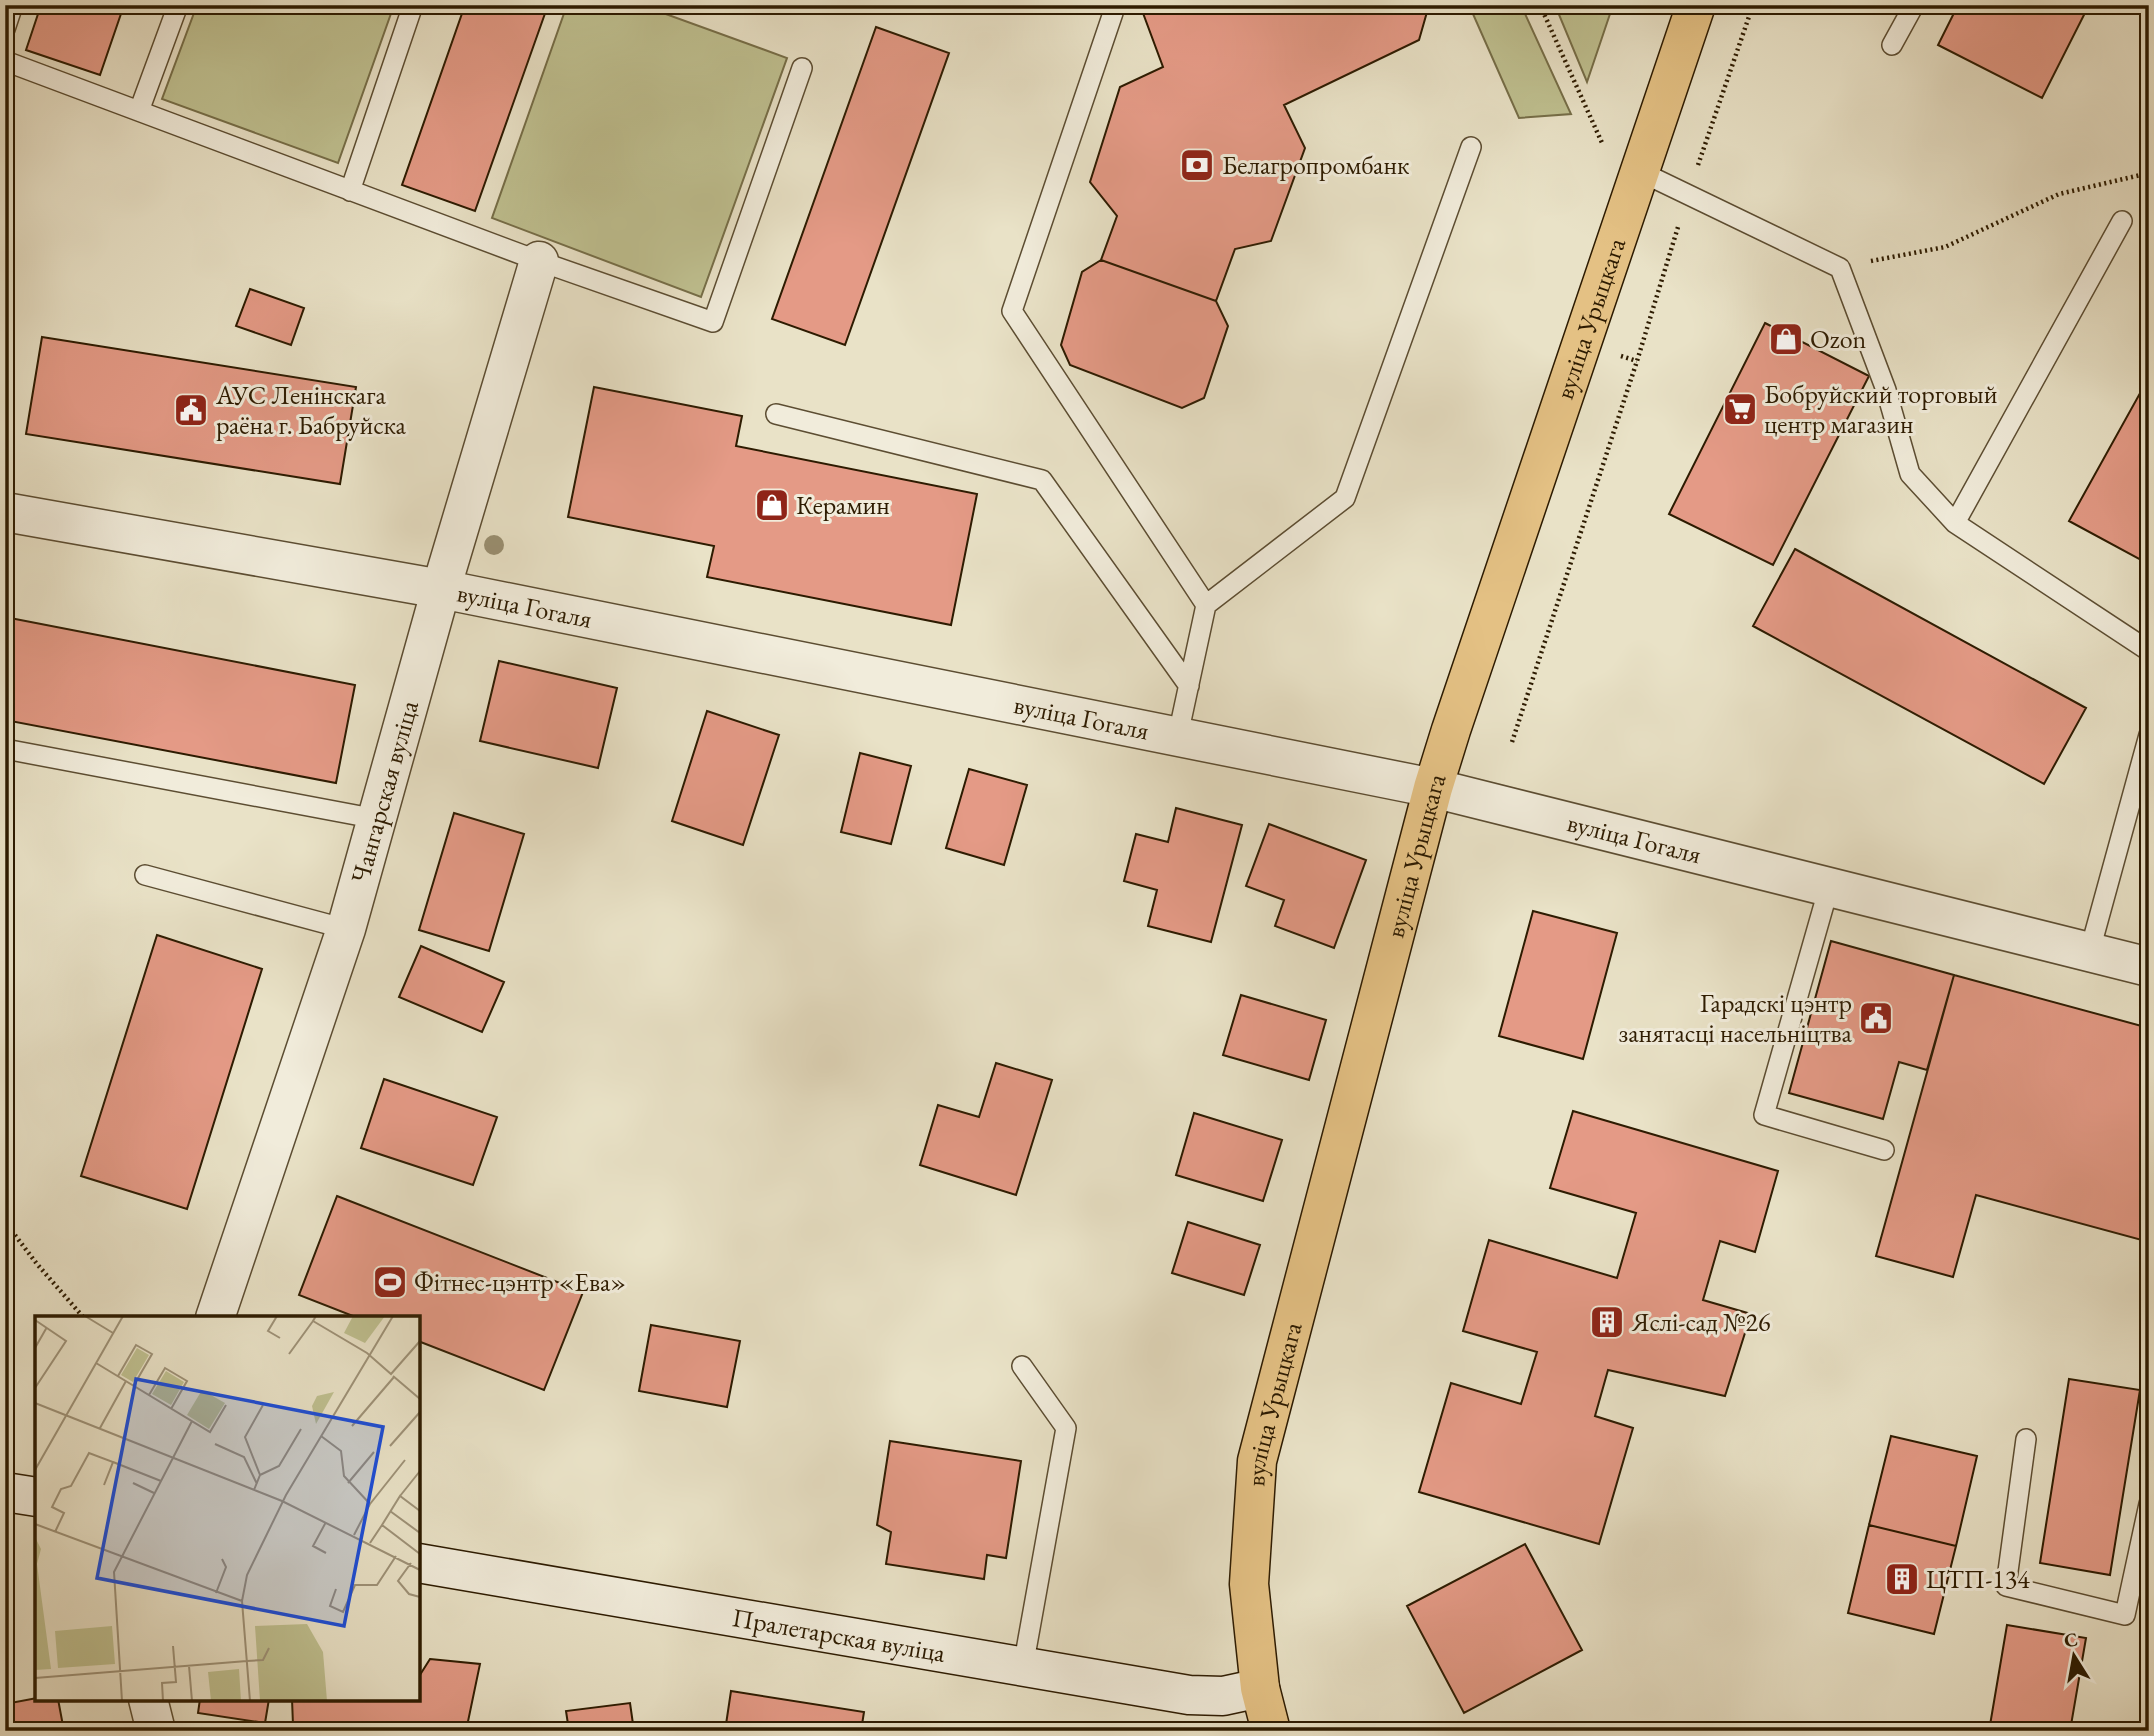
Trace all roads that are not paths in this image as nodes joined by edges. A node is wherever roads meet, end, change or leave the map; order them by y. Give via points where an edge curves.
1 (13, 5) edge
2 (178, 5) edge
3 (413, 5) edge
4 (1696, 5) edge
5 (1914, 5) edge
6 (1113, 13) dead end
7 (5, 29) edge
8 (1892, 45) dead end
9 (5, 61) edge
10 (802, 68) dead end
11 (139, 111) junction
12 (1471, 147) dead end
13 (1623, 163) junction
14 (350, 191) junction
15 (2122, 221) dead end
16 (539, 261) junction
17 (776, 414) dead end
18 (5, 512) edge
19 (1955, 523) junction
20 (442, 589) junction
21 (1206, 605) junction
22 (2149, 651) edge
23 (1189, 685) junction
24 (1178, 736) junction
25 (2149, 736) edge
26 (5, 749) edge
27 (1433, 788) junction
28 (377, 819) junction
29 (145, 875) dead end
30 (1829, 887) junction
31 (345, 929) junction
32 (2090, 950) junction
33 (2149, 967) edge
34 (1884, 1150) dead end
35 (216, 1316) edge
36 (1022, 1366) dead end
37 (2026, 1438) dead end
38 (5, 1492) edge
39 (35, 1497) edge
40 (2149, 1504) edge
41 (420, 1563) edge
42 (1023, 1667) junction
43 (1260, 1688) junction
44 (148, 1701) edge
45 (156, 1731) edge
46 (1271, 1731) edge

1 - 7 lane
2 - 11 lane
3 - 14 lane
4 - 13 main road, вуліца Урыцкага
5 - 8 lane
6 - 21 lane via 1012,311
9 - 11 lane
10 - 16 lane via 713,322
11 - 14 lane
12 - 21 lane via 1345,498
13 - 19 lane via 1840,268 1886,390 1910,474
13 - 27 main road, вуліца Урыцкага
14 - 16 lane
15 - 19 lane
16 - 20 street, Чангарская вуліца
17 - 23 lane via 1042,480
18 - 20 street, вуліца Гогаля
19 - 22 lane
20 - 24 street, вуліца Гогаля
20 - 28 street, Чангарская вуліца
21 - 23 lane
23 - 24 lane
24 - 27 street, вуліца Гогаля
25 - 32 lane
26 - 28 lane
27 - 30 street, вуліца Гогаля
27 - 43 main road, вуліца Урыцкага via 1257,1461 1249,1584
28 - 31 street, Чангарская вуліца
29 - 31 lane
30 - 32 street, вуліца Гогаля
30 - 34 lane via 1764,1115
31 - 35 street, Чангарская вуліца
32 - 33 street, вуліца Гогаля
36 - 42 lane via 1066,1428
37 - 40 lane via 2006,1586 2125,1615
38 - 39 street
41 - 42 street, Пралетарская вуліца
42 - 43 street, Пралетарская вуліца via 1189,1695 1223,1696
43 - 46 main road, вуліца Урыцкага
44 - 45 street

